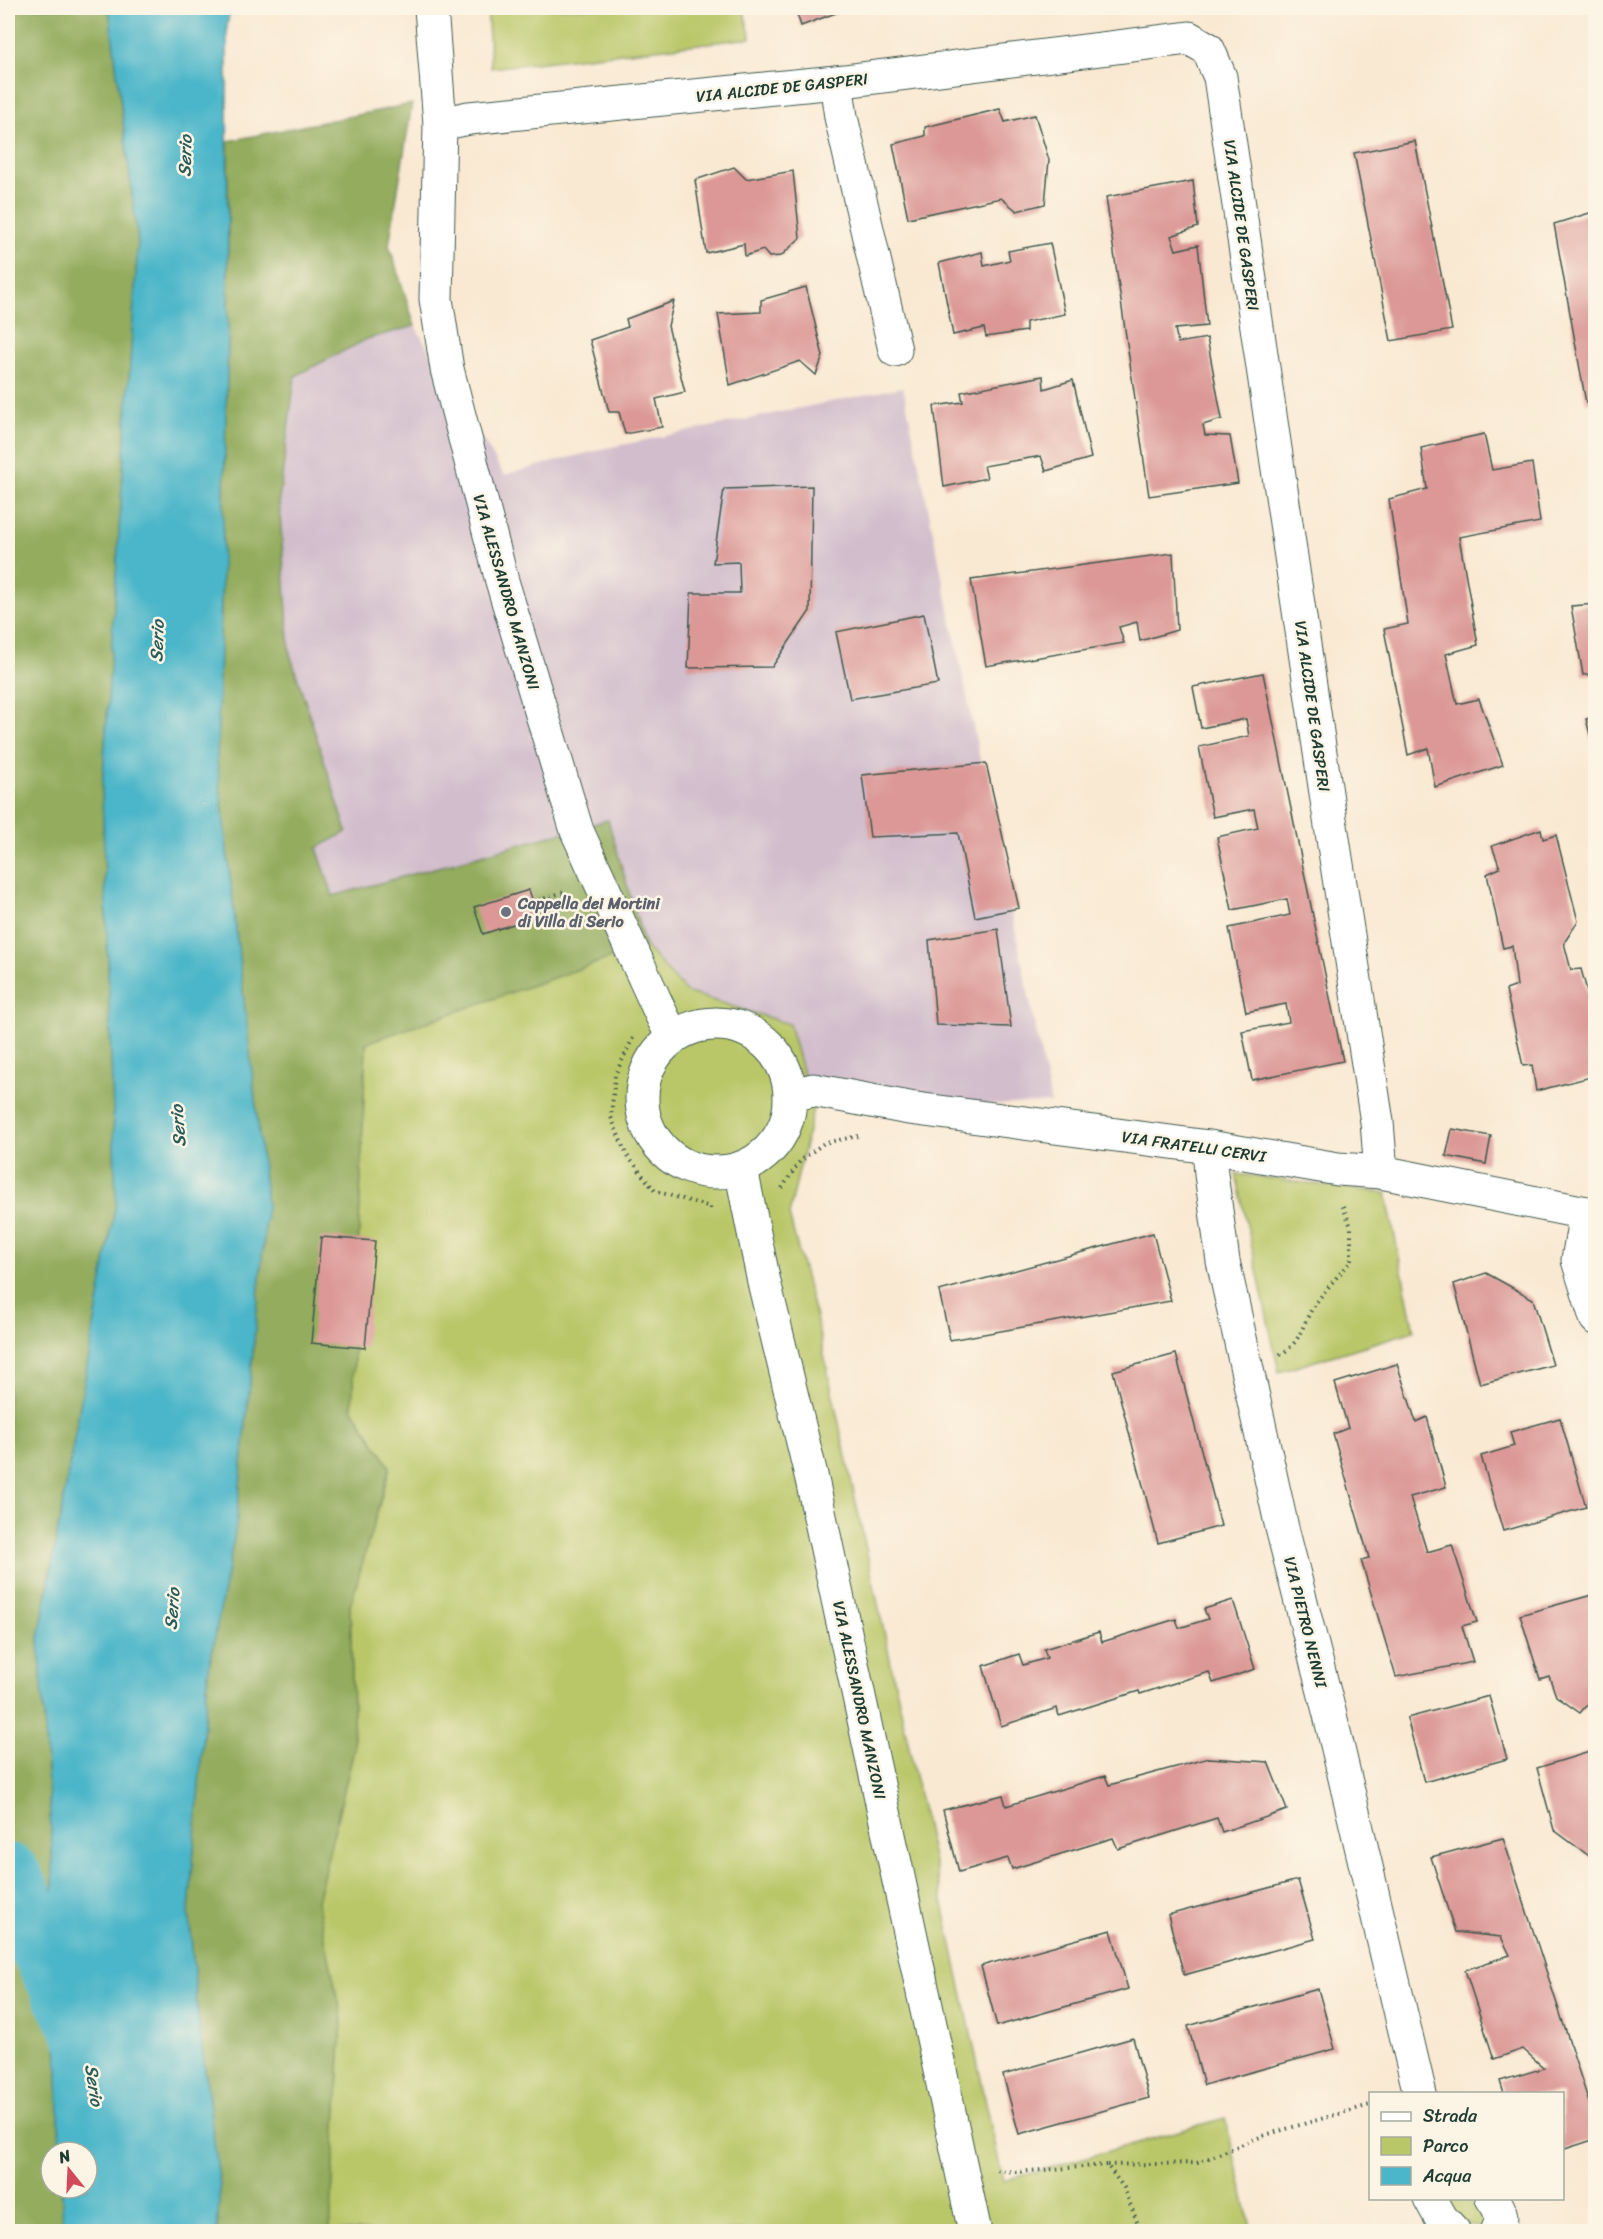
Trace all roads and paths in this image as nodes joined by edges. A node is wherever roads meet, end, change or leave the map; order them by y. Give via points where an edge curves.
1 (431, 8) edge
2 (836, 82) junction
3 (440, 124) junction
4 (896, 350) dead end
5 (574, 889) dead end
6 (533, 902) dead end
7 (673, 1037) junction
8 (792, 1095) junction
9 (869, 1134) dead end
10 (1209, 1147) junction
11 (1338, 1168) junction
12 (741, 1169) junction
13 (1380, 1172) junction
14 (780, 1191) dead end
15 (1591, 1214) edge
16 (1596, 1318) edge
17 (1247, 1369) junction
18 (1420, 2092) edge
19 (1369, 2105) edge
20 (1107, 2165) junction
21 (996, 2170) dead end
22 (1431, 2200) edge
23 (1493, 2200) edge
24 (975, 2232) edge
25 (1141, 2232) edge
26 (1454, 2232) edge
27 (1497, 2232) edge

1 - 3 street, VIA ALESSANDRO MANZONI
2 - 3 street, VIA ALCIDE DE GASPERI
2 - 4 street
2 - 13 street, VIA ALCIDE DE GASPERI via 1190,39 1208,49 1220,77 1377,1122
3 - 7 street, VIA ALESSANDRO MANZONI via 436,299 450,380 502,581 577,831
5 - 6 path
7 - 8 street via 691,1027 711,1023 749,1031 779,1057
7 - 12 street via 656,1054 645,1074 645,1121 656,1142 672,1159 694,1169 717,1173
8 - 10 street, VIA FRATELLI CERVI via 813,1090 909,1108
8 - 12 street via 786,1126 768,1152
9 - 14 path via 824,1143 800,1161
10 - 11 street, VIA FRATELLI CERVI
10 - 17 street, VIA PIETRO NENNI via 1223,1261
11 - 13 street, VIA FRATELLI CERVI
11 - 17 path via 1336,1188 1351,1227 1352,1261 1313,1309 1293,1347
12 - 24 street, VIA ALESSANDRO MANZONI
13 - 15 street, VIA FRATELLI CERVI
15 - 16 street via 1578,1260
17 - 18 street, VIA PIETRO NENNI
19 - 20 path via 1265,2135 1197,2163
20 - 21 path
20 - 25 path via 1124,2188
22 - 26 street
23 - 27 street via 1501,2210 1502,2223

